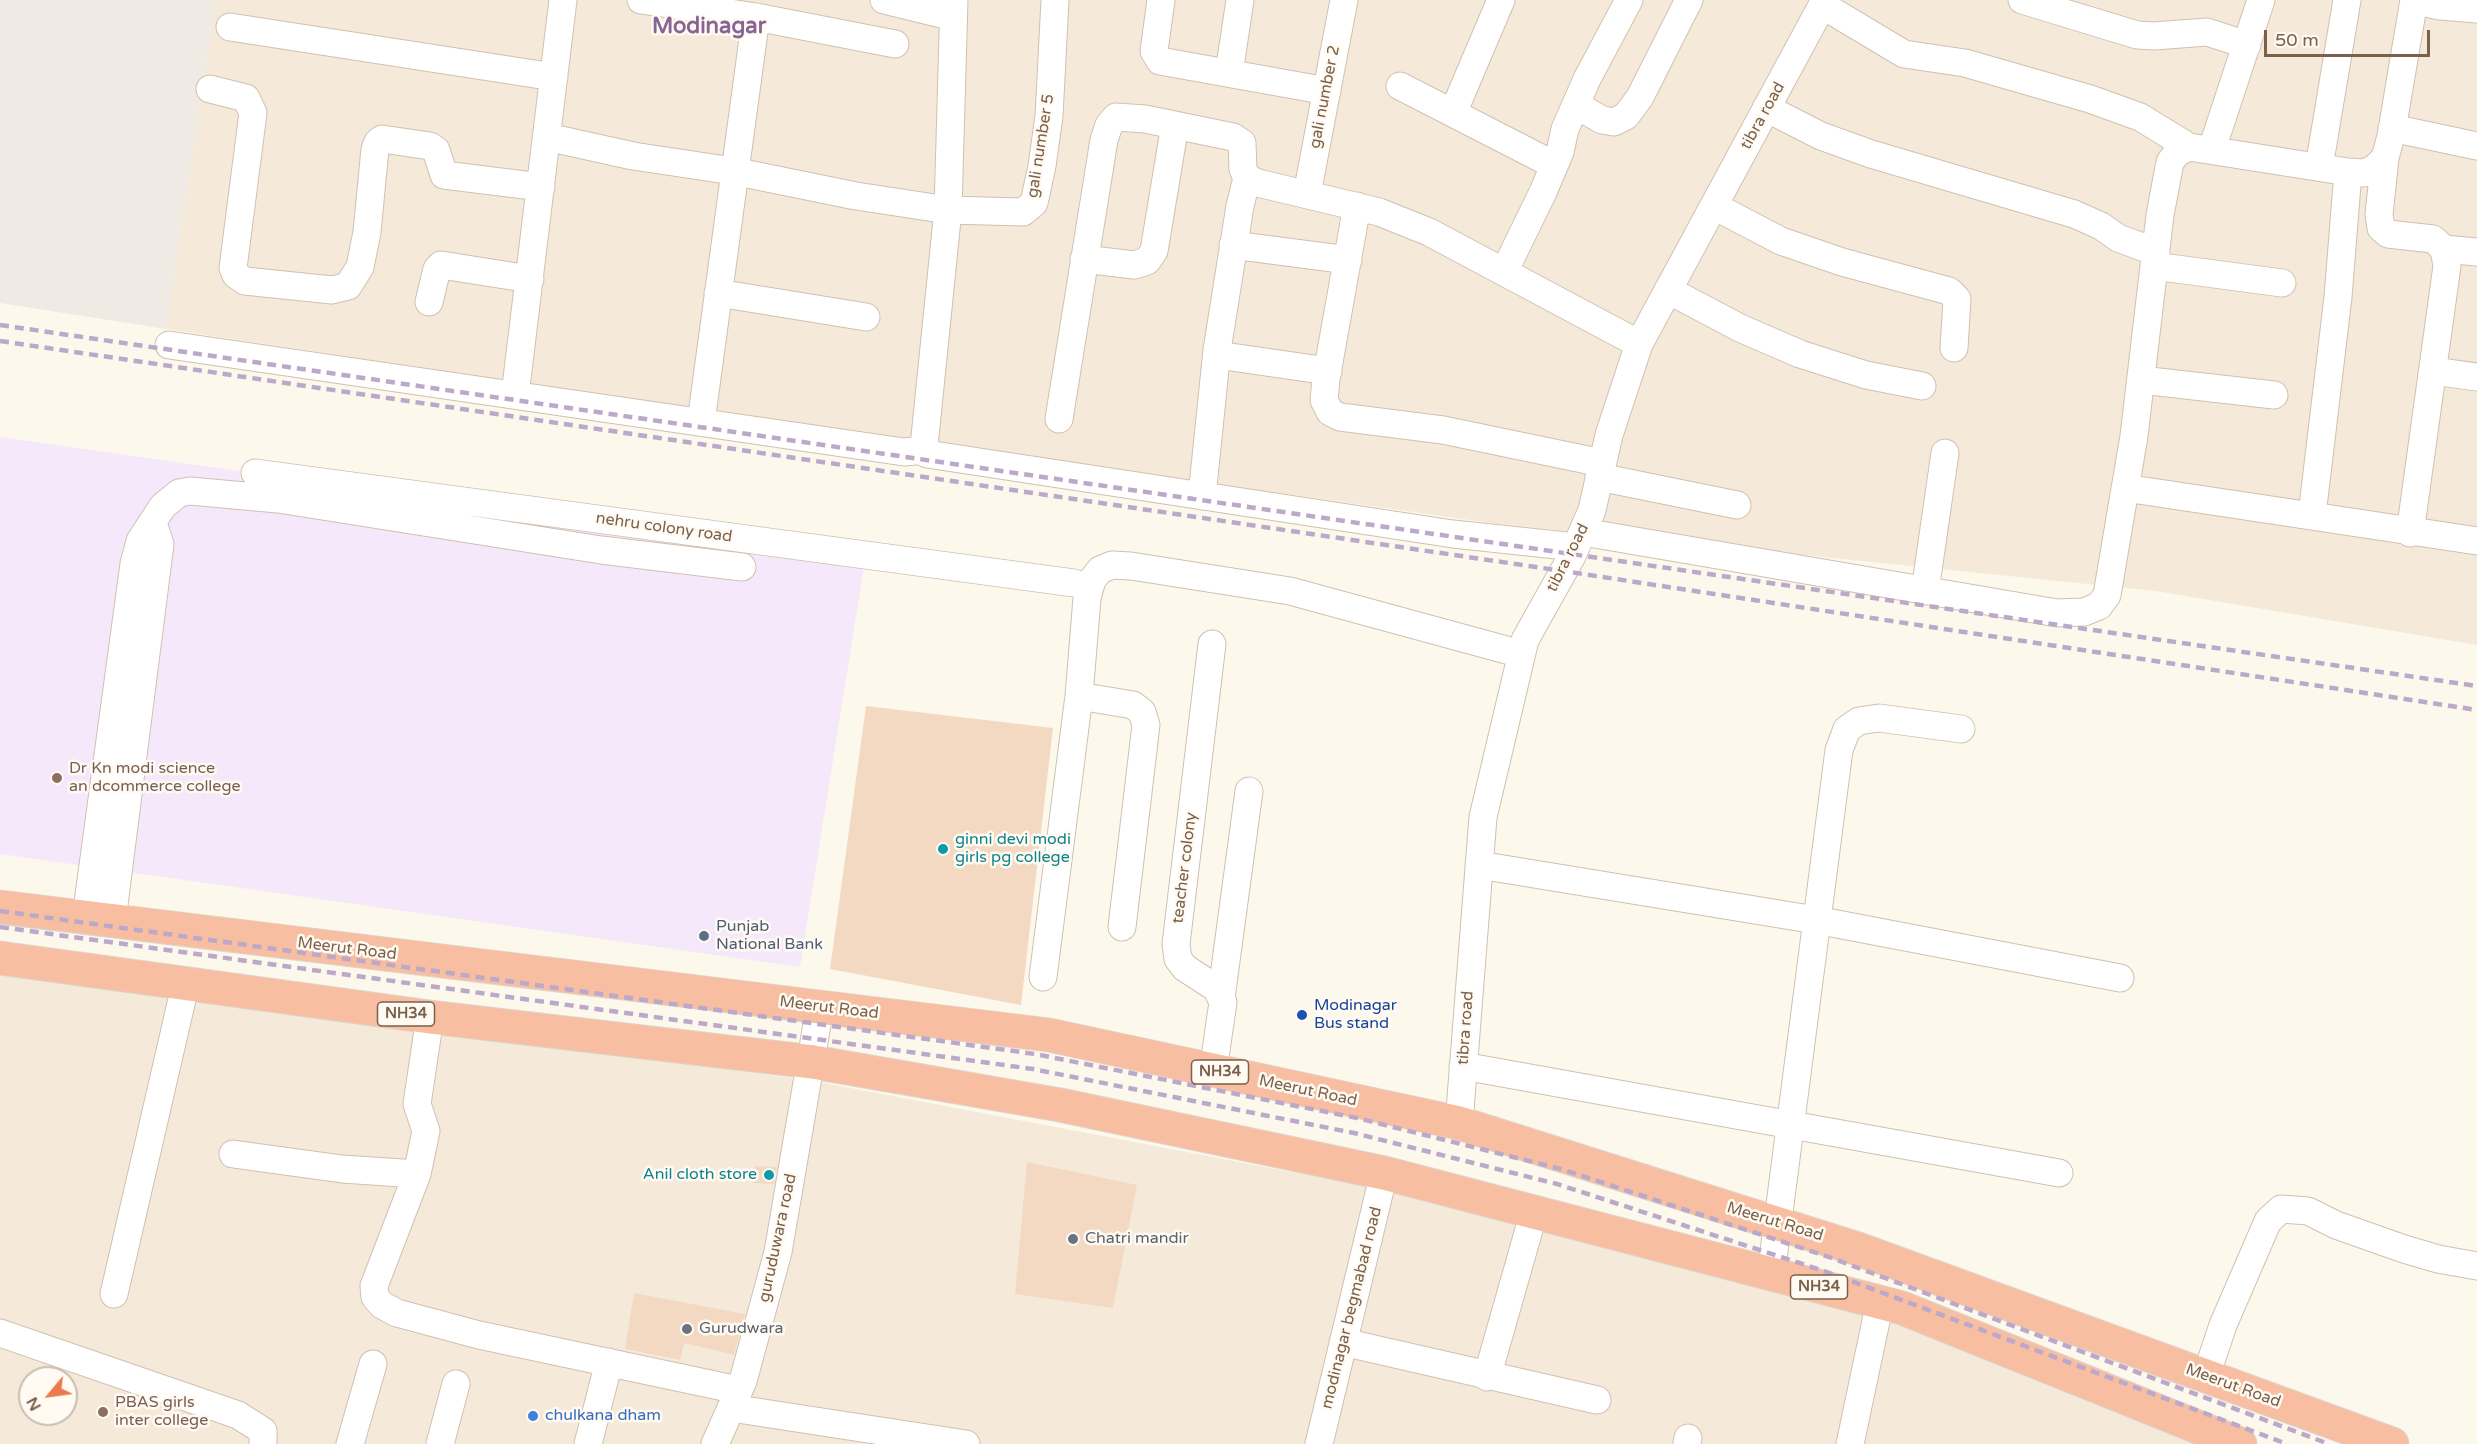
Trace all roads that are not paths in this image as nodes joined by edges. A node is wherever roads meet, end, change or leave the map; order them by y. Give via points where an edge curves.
1 (563, 0) edge
2 (641, 0) edge
3 (884, 0) edge
4 (1055, 0) edge
5 (1161, 0) edge
6 (1240, 0) edge
7 (1344, 0) edge
8 (1501, 0) edge
9 (1629, 0) edge
10 (1689, 0) edge
11 (2022, 0) edge
12 (2261, 0) edge
13 (2347, 0) edge
14 (2414, 0) edge
15 (1824, 3) edge
16 (954, 8) edge
17 (2477, 9) edge
18 (756, 17) junction
19 (230, 27) dead end
20 (895, 44) dead end
21 (2247, 45) junction
22 (1229, 73) junction
23 (554, 77) junction
24 (1400, 86) dead end
25 (210, 89) dead end
26 (1327, 91) junction
27 (1576, 105) junction
28 (1766, 108) junction
29 (1453, 113) junction
30 (1174, 125) junction
31 (2392, 128) junction
32 (547, 137) junction
33 (2477, 146) edge
34 (2201, 148) junction
35 (2385, 158) junction
36 (1554, 165) junction
37 (2319, 167) junction
38 (733, 171) junction
39 (2348, 172) junction
40 (1248, 178) junction
41 (541, 186) junction
42 (1307, 194) junction
43 (1357, 206) junction
44 (1714, 206) junction
45 (948, 210) junction
46 (1233, 245) junction
47 (2444, 249) junction
48 (2477, 252) edge
49 (1084, 259) junction
50 (2155, 259) junction
51 (1348, 260) junction
52 (1504, 272) junction
53 (530, 279) junction
54 (2282, 283) dead end
55 (1668, 290) junction
56 (718, 293) junction
57 (429, 302) dead end
58 (866, 317) dead end
59 (169, 345) dead end
60 (1639, 345) junction
61 (1954, 348) dead end
62 (1217, 355) junction
63 (1328, 371) junction
64 (2433, 371) junction
65 (2477, 377) edge
66 (2141, 380) junction
67 (1922, 386) dead end
68 (515, 395) junction
69 (2274, 395) dead end
70 (1059, 419) dead end
71 (701, 422) junction
72 (925, 450) junction
73 (1945, 453) dead end
74 (1601, 470) junction
75 (255, 473) dead end
76 (2125, 488) junction
77 (1202, 496) junction
78 (1737, 505) dead end
79 (2312, 515) junction
80 (2410, 532) junction
81 (1579, 539) junction
82 (2477, 541) edge
83 (742, 567) dead end
84 (1074, 583) dead end
85 (1925, 591) junction
86 (1212, 644) dead end
87 (1521, 654) junction
88 (1079, 696) junction
89 (1961, 729) dead end
90 (1249, 791) dead end
91 (1479, 865) junction
92 (0, 907) edge
93 (99, 919) junction
94 (1816, 920) junction
95 (1122, 927) dead end
96 (0, 958) edge
97 (1044, 977) dead end
98 (2120, 978) dead end
99 (186, 982) junction
100 (1221, 998) junction
101 (820, 1007) junction
102 (430, 1017) junction
103 (813, 1062) junction
104 (1463, 1066) junction
105 (1213, 1071) junction
106 (1459, 1123) junction
107 (1789, 1123) junction
108 (233, 1154) dead end
109 (1384, 1173) junction
110 (2059, 1173) dead end
111 (417, 1174) junction
112 (1534, 1212) junction
113 (1776, 1223) junction
114 (2477, 1266) edge
115 (1771, 1274) junction
116 (114, 1294) dead end
117 (1880, 1302) junction
118 (0, 1333) edge
119 (1343, 1342) junction
120 (609, 1362) junction
121 (374, 1364) dead end
122 (2206, 1376) junction
123 (1487, 1377) junction
124 (456, 1384) dead end
125 (735, 1399) junction
126 (1597, 1400) dead end
127 (262, 1444) edge
128 (350, 1444) edge
129 (440, 1444) edge
130 (588, 1444) edge
131 (715, 1444) edge
132 (966, 1444) edge
133 (1319, 1444) edge
134 (1850, 1444) edge
135 (2240, 1444) edge
136 (2392, 1444) edge

1 - 23 street
2 - 18 street
3 - 16 street
4 - 45 street, gali number 5 via 1049,116 1034,203 1023,212
5 - 22 street via 1154,51 1160,61
6 - 22 street
7 - 26 street, gali number 2
8 - 29 street
9 - 27 street
10 - 27 street via 1640,98 1626,116 1614,122 1602,120
11 - 21 street via 2137,35 2207,32
12 - 21 street
13 - 37 street
14 - 17 street
14 - 31 street
15 - 28 street, tibra road
15 - 34 street via 1904,54 1965,63 2090,99 2140,117
16 - 45 street
18 - 20 street
18 - 38 street
19 - 23 street
21 - 34 street
22 - 26 street
23 - 32 street
24 - 29 street
25 - 41 street via 246,98 253,113 233,268 245,281 332,290 348,286 360,267 375,149 382,140 430,146 436,150 444,175
26 - 42 street, gali number 2
27 - 36 street
28 - 44 street, tibra road
28 - 50 street via 1841,144 2074,214
29 - 36 street
30 - 40 street via 1233,137 1242,143
30 - 49 street via 1154,251 1147,261 1134,265
30 - 49 street via 1130,117 1116,117 1109,125
31 - 33 street
31 - 35 street
32 - 38 street, gali number 5 via 633,156
32 - 41 street
34 - 37 street
34 - 50 street via 2177,153 2170,162
35 - 39 street via 2364,173
35 - 47 street via 2381,228 2388,234 2433,239
36 - 52 street
37 - 39 street
38 - 45 street, gali number 5
38 - 56 street
39 - 79 street via 2338,297
40 - 42 street via 1272,188
40 - 46 street
41 - 53 street
42 - 43 street
43 - 51 street
43 - 52 street via 1429,232
44 - 55 street, tibra road
44 - 61 street via 1781,241 1949,291 1957,299
45 - 72 street
46 - 51 street
46 - 62 street
47 - 48 street
47 - 64 street via 2446,287
49 - 70 street
50 - 54 street
50 - 66 street
51 - 63 street
52 - 60 street
53 - 57 street via 441,265
53 - 68 street
55 - 60 street, tibra road
55 - 67 street via 1800,354 1866,375
56 - 58 street
56 - 71 street
59 - 68 street
60 - 74 street, tibra road
62 - 63 street
62 - 77 street
63 - 74 street via 1324,400 1330,412 1340,417 1443,430
64 - 65 street
64 - 80 street
66 - 69 street
66 - 76 street
68 - 71 street
71 - 72 street via 904,452
72 - 77 street via 930,457
73 - 85 street
74 - 78 street
74 - 81 street, tibra road via 1592,510
75 - 84 street, nehru colony road
76 - 79 street
76 - 85 street via 2107,595 2099,606 2084,612 2057,613
77 - 81 street via 1453,534
79 - 80 street
80 - 82 street
81 - 85 street
81 - 87 street, tibra road via 1525,639
83 - 93 street via 601,550 278,499 179,493 170,498 140,541 134,564
86 - 100 street, teacher colony via 1176,944 1178,959 1185,968 1215,988
87 - 88 street via 1290,591 1112,565 1100,570 1092,580 1087,598
87 - 91 street, tibra road via 1483,817
88 - 95 street via 1133,705 1142,712 1146,725
88 - 97 street
89 - 94 street via 1879,718 1858,721 1847,729 1839,750
90 - 100 street
91 - 94 street
91 - 104 street, tibra road
92 - 93 highway, Meerut Road / NH34
93 - 101 highway, Meerut Road / NH34
94 - 98 street
94 - 107 street
96 - 99 highway, NH34
99 - 102 highway, NH34
99 - 116 street
100 - 105 street via 1222,1020
101 - 103 street, guruduwara road
101 - 105 highway, Meerut Road / NH34 via 1049,1035
102 - 103 highway, NH34
102 - 111 street via 417,1104 426,1131
103 - 109 highway, NH34 via 1060,1105
103 - 125 street, guruduwara road via 778,1252
104 - 106 street, tibra road
104 - 107 street
105 - 106 highway, Meerut Road / NH34
106 - 113 highway, Meerut Road / NH34
107 - 110 street
107 - 113 street
108 - 111 street via 342,1169
109 - 112 highway, NH34
109 - 119 street, modinagar begmabad road
111 - 120 street via 374,1286 375,1297 382,1305 397,1313 479,1335
112 - 115 highway, NH34
112 - 123 street
113 - 115 street
113 - 122 highway, Meerut Road / NH34
114 - 122 street via 2404,1249 2308,1211 2281,1209 2268,1221 2223,1325
115 - 117 highway, NH34
117 - 134 street
117 - 135 highway, NH34
118 - 127 street via 238,1415 262,1431
119 - 123 street
119 - 133 street, modinagar begmabad road
120 - 125 street
120 - 130 street
121 - 128 street
122 - 136 highway, Meerut Road / NH34
123 - 126 street
124 - 129 street
125 - 131 street, guruduwara road
125 - 132 street

